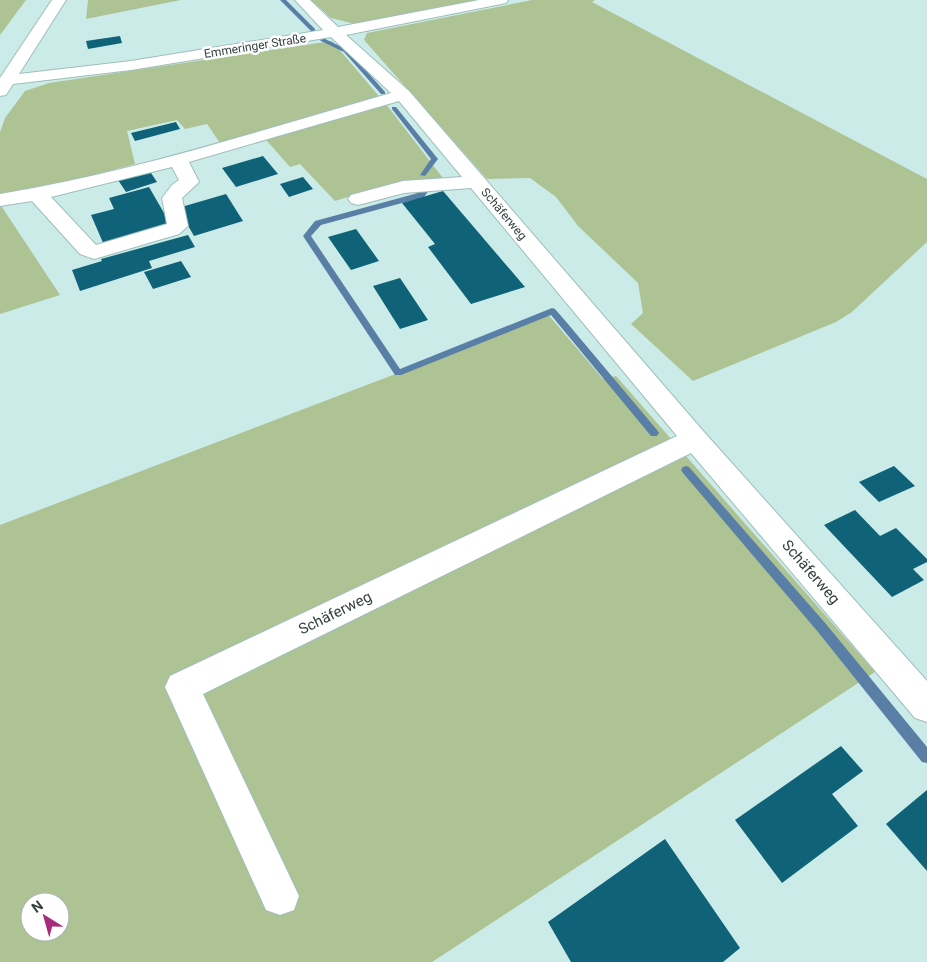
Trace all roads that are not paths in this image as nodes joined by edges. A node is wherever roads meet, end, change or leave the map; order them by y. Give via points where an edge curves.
1 (59, 0) edge
2 (302, 0) edge
3 (501, 0) edge
4 (334, 33) junction
5 (4, 86) edge
6 (403, 95) junction
7 (178, 159) junction
8 (477, 182) junction
9 (37, 194) junction
10 (358, 199) dead end
11 (0, 200) edge
12 (695, 439) junction
13 (927, 706) edge
14 (280, 896) dead end

1 - 5 street
2 - 4 street, Schäferweg
3 - 4 street, Emmeringer Straße
4 - 5 street, Emmeringer Straße
4 - 6 street, Schäferweg
6 - 7 street
6 - 8 street, Schäferweg
7 - 9 street
7 - 9 street via 190,182 172,198 178,226 111,248 94,252 87,249
8 - 10 street via 403,187
8 - 12 street, Schäferweg
9 - 11 street
12 - 13 street, Schäferweg
12 - 14 street, Schäferweg via 182,687

